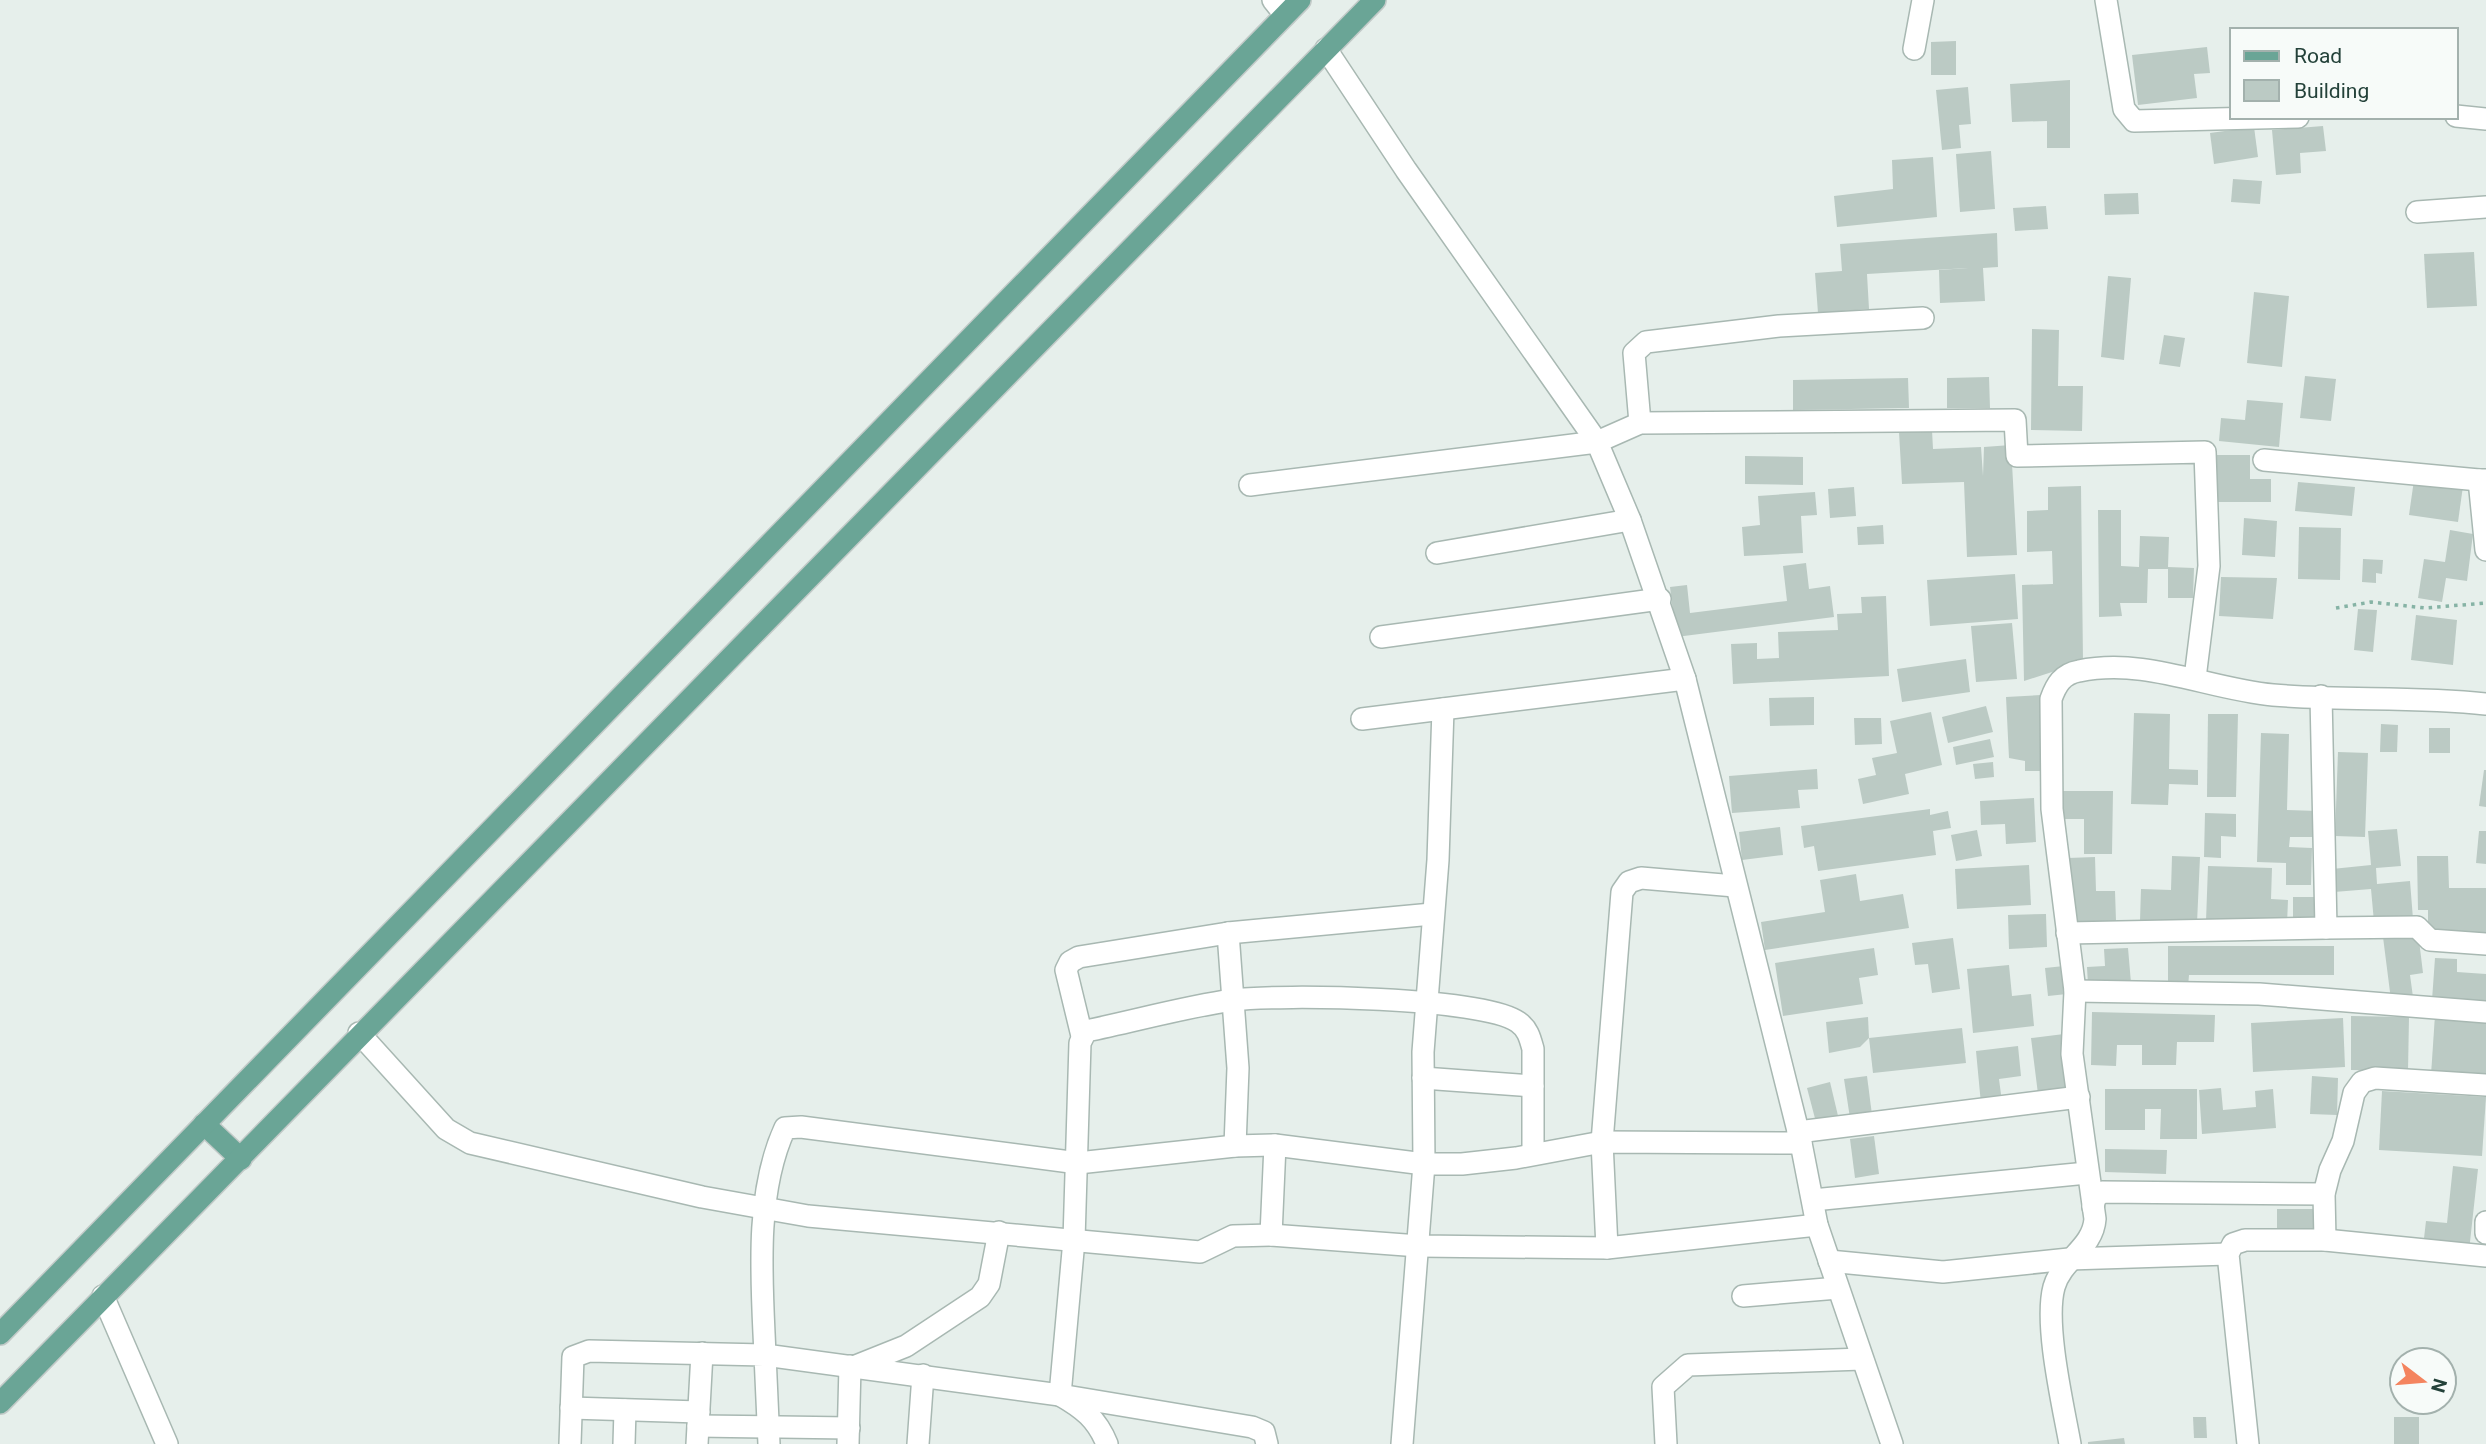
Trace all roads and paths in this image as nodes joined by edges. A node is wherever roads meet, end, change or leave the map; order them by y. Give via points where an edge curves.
1 (1300, 0) edge
2 (1374, 0) edge
3 (1923, 0) edge
4 (2106, 0) edge
5 (1279, 8) edge
6 (1326, 49) junction
7 (1914, 49) dead end
8 (2458, 117) edge
9 (2230, 119) edge
10 (2486, 119) edge
11 (2486, 207) edge
12 (2417, 212) dead end
13 (1923, 318) dead end
14 (1640, 423) junction
15 (1597, 442) junction
16 (2264, 460) dead end
17 (2483, 480) edge
18 (1250, 485) dead end
19 (1630, 520) junction
20 (2486, 550) edge
21 (1437, 553) dead end
22 (1660, 599) junction
23 (2486, 603) edge
24 (2336, 608) dead end
25 (1381, 637) dead end
26 (2195, 678) junction
27 (1685, 679) junction
28 (2321, 696) junction
29 (2486, 704) edge
30 (1443, 709) junction
31 (1362, 719) dead end
32 (1735, 886) junction
33 (1432, 914) junction
34 (2326, 928) junction
35 (1228, 933) junction
36 (2067, 933) junction
37 (2486, 944) edge
38 (2075, 991) junction
39 (1234, 1000) junction
40 (1426, 1001) junction
41 (2486, 1012) edge
42 (359, 1033) junction
43 (1082, 1036) junction
44 (1423, 1078) junction
45 (2486, 1085) edge
46 (1533, 1086) junction
47 (2079, 1097) junction
48 (204, 1124) junction
49 (1799, 1137) junction
50 (1602, 1142) junction
51 (1275, 1144) junction
52 (1235, 1146) junction
53 (1533, 1154) junction
54 (241, 1159) junction
55 (1078, 1163) junction
56 (1424, 1164) junction
57 (2087, 1173) junction
58 (2324, 1194) junction
59 (1813, 1199) junction
60 (2093, 1207) junction
61 (765, 1208) junction
62 (2486, 1222) edge
63 (1817, 1225) junction
64 (999, 1232) junction
65 (2486, 1233) edge
66 (1271, 1234) junction
67 (1074, 1240) junction
68 (2325, 1240) junction
69 (1419, 1246) junction
70 (1607, 1248) junction
71 (2228, 1254) junction
72 (2486, 1256) edge
73 (2069, 1259) junction
74 (1829, 1261) junction
75 (1838, 1288) junction
76 (103, 1296) junction
77 (1743, 1296) dead end
78 (0, 1334) edge
79 (702, 1353) junction
80 (765, 1355) junction
81 (1862, 1359) junction
82 (1677, 1363) dead end
83 (852, 1366) junction
84 (923, 1376) junction
85 (1060, 1395) junction
86 (0, 1403) edge
87 (570, 1408) junction
88 (625, 1409) junction
89 (698, 1427) edge
90 (769, 1435) edge
91 (848, 1436) edge
92 (167, 1444) edge
93 (570, 1444) edge
94 (624, 1444) edge
95 (918, 1444) edge
96 (1107, 1444) edge
97 (1267, 1444) edge
98 (1402, 1444) edge
99 (1666, 1444) edge
100 (1892, 1444) edge
101 (2070, 1444) edge
102 (2248, 1444) edge

1 - 5 main road
2 - 6 main road
3 - 7 street
4 - 9 street via 2124,109 2134,121
5 - 48 main road
6 - 15 street
6 - 42 main road
8 - 10 street
11 - 12 street
13 - 14 street via 1779,326 1646,342 1634,353
14 - 15 street
14 - 26 street via 2015,420 2017,456 2205,453 2209,566
15 - 18 street
15 - 19 street
16 - 17 street
17 - 20 street
19 - 21 street
19 - 22 street
22 - 25 street
22 - 27 street
23 - 24 path via 2425,608 2371,601
26 - 28 street via 2272,695
26 - 36 street via 2108,668 2078,671 2063,677 2056,687 2051,699 2052,809
27 - 30 street
27 - 32 street
28 - 29 street
28 - 34 street
30 - 31 street
30 - 33 street
32 - 49 street
32 - 50 street via 1642,877 1629,882 1622,892
33 - 35 street
33 - 40 street
34 - 36 street
34 - 37 street via 2417,927 2430,940
35 - 39 street
35 - 43 street via 1070,962 1066,970
36 - 38 street
38 - 41 street via 2259,994
38 - 47 street via 2072,1054
39 - 40 street
39 - 43 street via 1086,1031
39 - 52 street via 1238,1068
40 - 44 street
40 - 46 street via 1517,1021 1531,1041
42 - 54 main road
42 - 61 street via 446,1129 470,1143
43 - 55 street
44 - 46 street
44 - 56 street
45 - 58 street via 2375,1078 2362,1082 2354,1093
46 - 53 street
47 - 49 street
47 - 57 street
48 - 54 main road
48 - 78 main road
49 - 50 street
49 - 59 street
50 - 53 street
50 - 70 street
51 - 52 street
51 - 56 street
51 - 66 street
52 - 55 street
53 - 56 street
54 - 76 main road
55 - 61 street via 785,1128
55 - 67 street
56 - 69 street
57 - 59 street
57 - 60 street
58 - 60 street via 2102,1192
58 - 68 street
59 - 63 street
60 - 73 street via 2090,1241
61 - 64 street via 808,1216
61 - 80 street
62 - 65 street
63 - 70 street
63 - 74 street
64 - 67 street
64 - 83 street via 989,1284 980,1297 906,1346
66 - 67 street via 1233,1236 1200,1252
66 - 69 street
67 - 85 street
68 - 71 street via 2245,1240 2234,1244
68 - 72 street
69 - 70 street
69 - 98 street
71 - 73 street
71 - 102 street
73 - 74 street via 1943,1272
73 - 101 street via 2054,1287 2053,1309
74 - 75 street
75 - 77 street
75 - 81 street
76 - 86 main road
76 - 92 street
79 - 80 street
79 - 87 street via 589,1351 573,1357
79 - 89 street
80 - 83 street
80 - 90 street
81 - 82 street
81 - 99 street via 1688,1365 1663,1387
81 - 100 street
83 - 84 street
83 - 91 street
84 - 85 street
84 - 95 street
85 - 96 street via 1086,1410 1101,1427
85 - 97 street via 1252,1427 1264,1432
87 - 88 street
87 - 93 street
88 - 89 street
88 - 94 street
89 - 90 street
90 - 91 street

